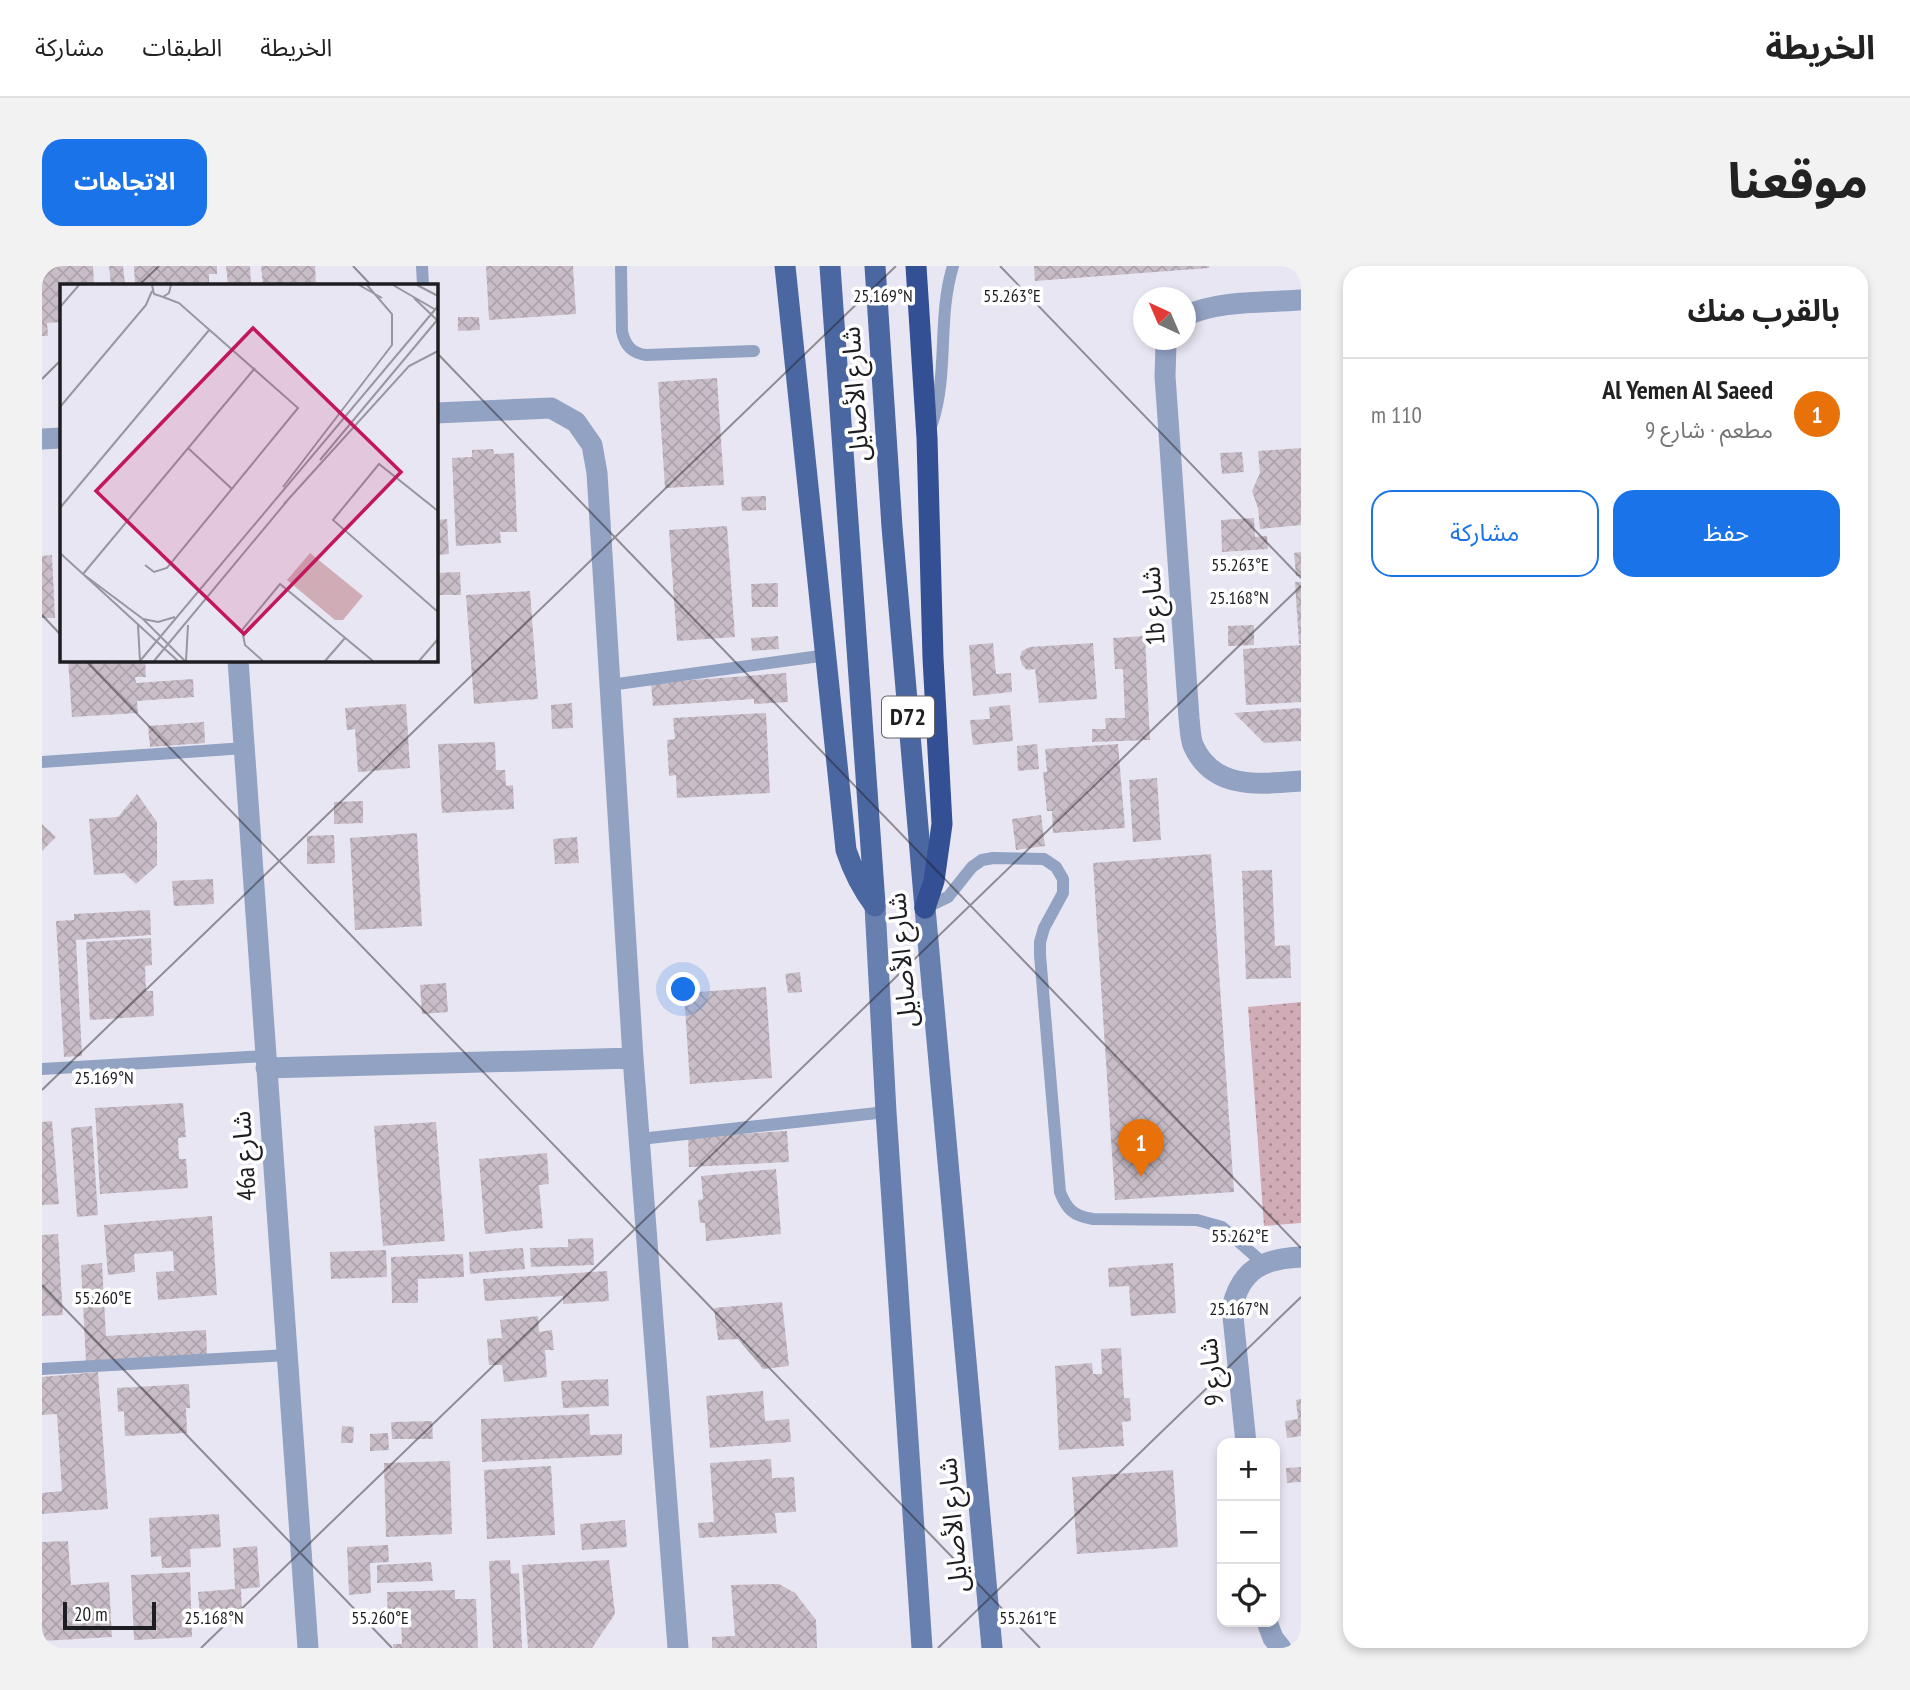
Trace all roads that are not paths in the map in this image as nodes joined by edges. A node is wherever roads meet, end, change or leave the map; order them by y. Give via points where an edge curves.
1 (422, 266) edge
2 (621, 266) edge
3 (785, 266) edge
4 (830, 266) edge
5 (875, 266) edge
6 (916, 266) edge
7 (953, 266) edge
8 (423, 284) edge
9 (1301, 300) edge
10 (1196, 311) edge
11 (1167, 350) edge
12 (754, 351) dead end
13 (438, 414) edge
14 (60, 438) edge
15 (927, 438) junction
16 (42, 439) edge
17 (827, 655) junction
18 (238, 662) edge
19 (610, 685) junction
20 (245, 748) junction
21 (42, 762) edge
22 (1301, 781) edge
23 (875, 906) junction
24 (925, 908) junction
25 (634, 1058) junction
26 (265, 1062) junction
27 (42, 1069) edge
28 (886, 1111) junction
29 (640, 1139) junction
30 (1301, 1257) edge
31 (1263, 1263) junction
32 (287, 1355) junction
33 (42, 1369) edge
34 (1245, 1438) edge
35 (1269, 1627) edge
36 (308, 1648) edge
37 (678, 1648) edge
38 (922, 1648) edge
39 (992, 1648) edge
40 (1281, 1648) edge

1 - 8 lane
2 - 12 lane via 622,331 624,341 637,354
3 - 17 main road
4 - 23 main road, شارع الأصايل / D72
5 - 24 main road, شارع الأصايل / D72
6 - 15 highway
7 - 15 lane via 944,311 940,390
9 - 10 street
11 - 22 street, 1b شارع via 1165,376 1193,745 1209,768 1233,782
13 - 19 street via 551,408 576,422 592,445
14 - 16 street
15 - 24 highway via 942,824
17 - 19 lane
17 - 23 main road via 846,850 862,890
18 - 20 street, 46a شارع
19 - 25 street
20 - 21 lane
20 - 26 street, 46a شارع
23 - 28 main road, شارع الأصايل / D72
24 - 31 lane via 948,897 982,860 1030,857 1056,867 1063,879 1063,893 1044,929 1040,956 1065,1207 1078,1217 1093,1220 1198,1220 1222,1227
24 - 39 main road, شارع الأصايل / D72
25 - 26 street
25 - 29 street
26 - 27 lane
26 - 32 street, 46a شارع
28 - 29 lane
28 - 38 main road, شارع الأصايل / D72
29 - 37 street
30 - 31 street
31 - 34 street, شارع 9 via 1237,1288 1232,1307
32 - 33 lane
32 - 36 street, 46a شارع
35 - 40 street

